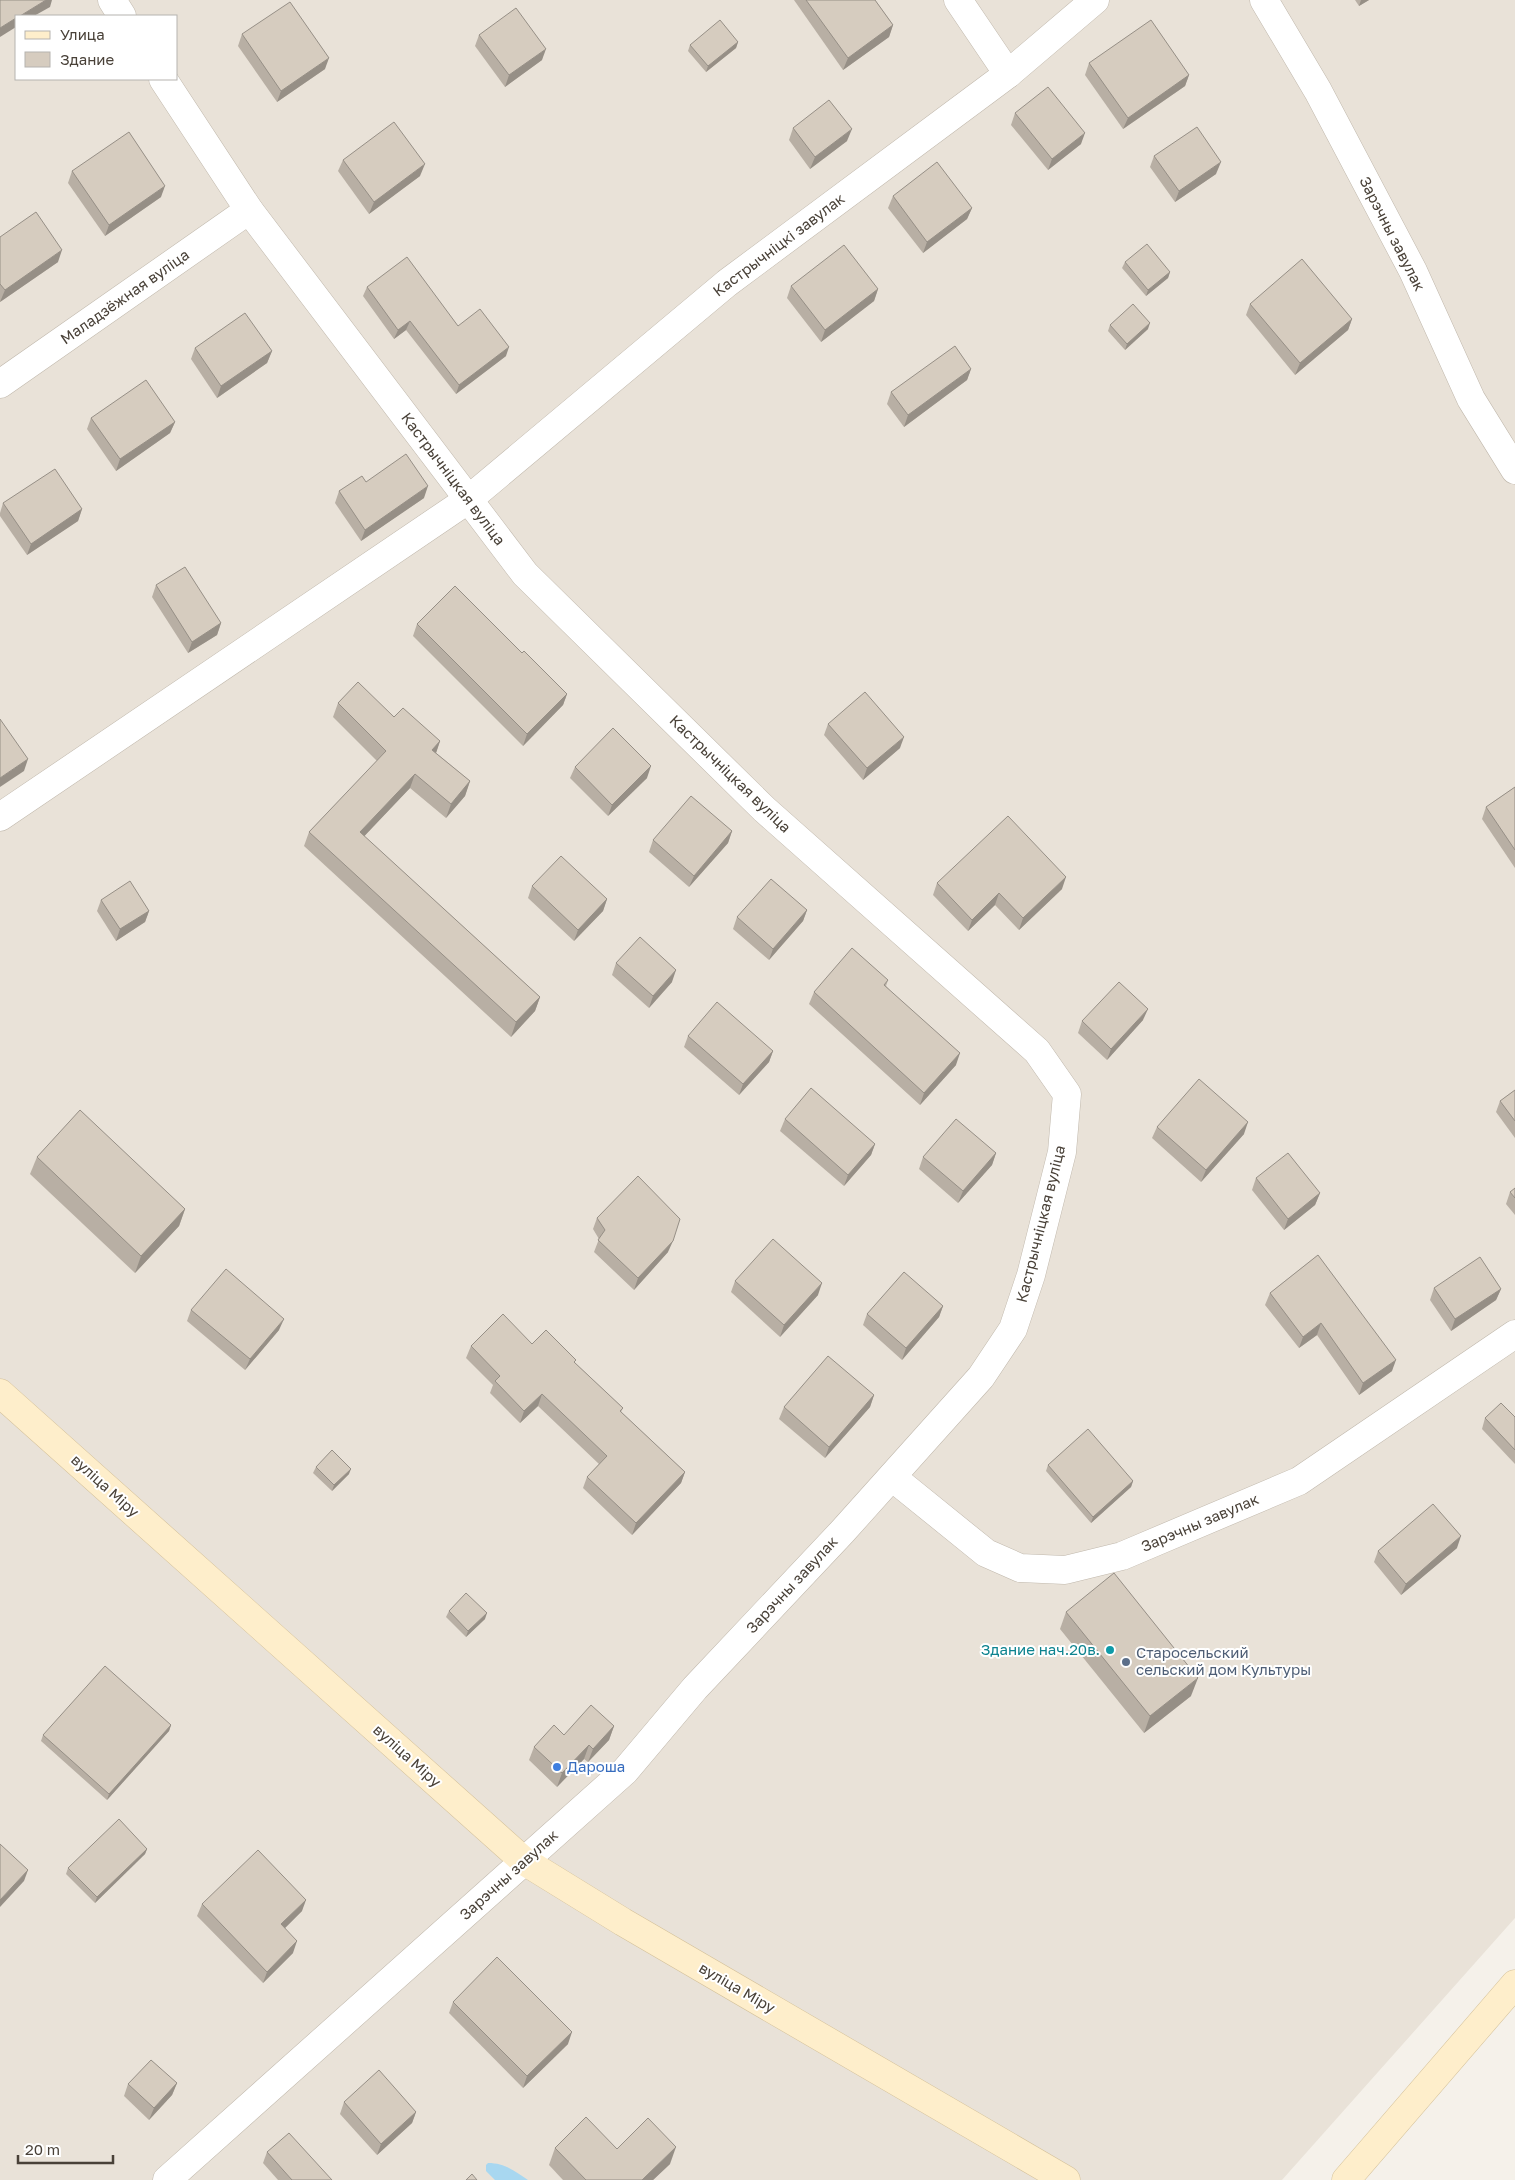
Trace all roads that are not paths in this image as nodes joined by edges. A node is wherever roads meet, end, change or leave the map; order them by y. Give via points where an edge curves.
1 (112, 0) edge
2 (958, 0) edge
3 (1095, 0) edge
4 (1264, 0) edge
5 (121, 15) edge
6 (1008, 74) junction
7 (164, 80) edge
8 (249, 210) junction
9 (0, 384) edge
10 (1515, 470) edge
11 (469, 499) junction
12 (0, 817) edge
13 (1515, 1334) edge
14 (0, 1393) edge
15 (892, 1477) junction
16 (524, 1861) junction
17 (1515, 1984) edge
18 (167, 2180) edge
19 (1066, 2180) edge
20 (1346, 2180) edge

1 - 5 street
2 - 6 street
3 - 6 street, Кастрычніцкі завулак
4 - 10 street, Зарэчны завулак via 1318,91 1413,271 1471,399
6 - 11 street, Кастрычніцкі завулак via 727,283
7 - 8 street, Кастрычніцкая вуліца
8 - 9 street, Маладзёжная вуліца
8 - 11 street, Кастрычніцкая вуліца
11 - 12 street, Кастрычніцкі завулак
11 - 15 street, Кастрычніцкая вуліца via 525,574 764,809 1037,1051 1067,1094 1062,1152 1031,1275 1013,1329 982,1377
13 - 15 street, Зарэчны завулак via 1299,1481 1122,1556 1065,1570 1020,1568 986,1553
14 - 16 street, вуліца Міру
15 - 16 street, Зарэчны завулак via 695,1688 625,1771
16 - 18 street, Зарэчны завулак
16 - 19 street, вуліца Міру via 622,1922
17 - 20 street

